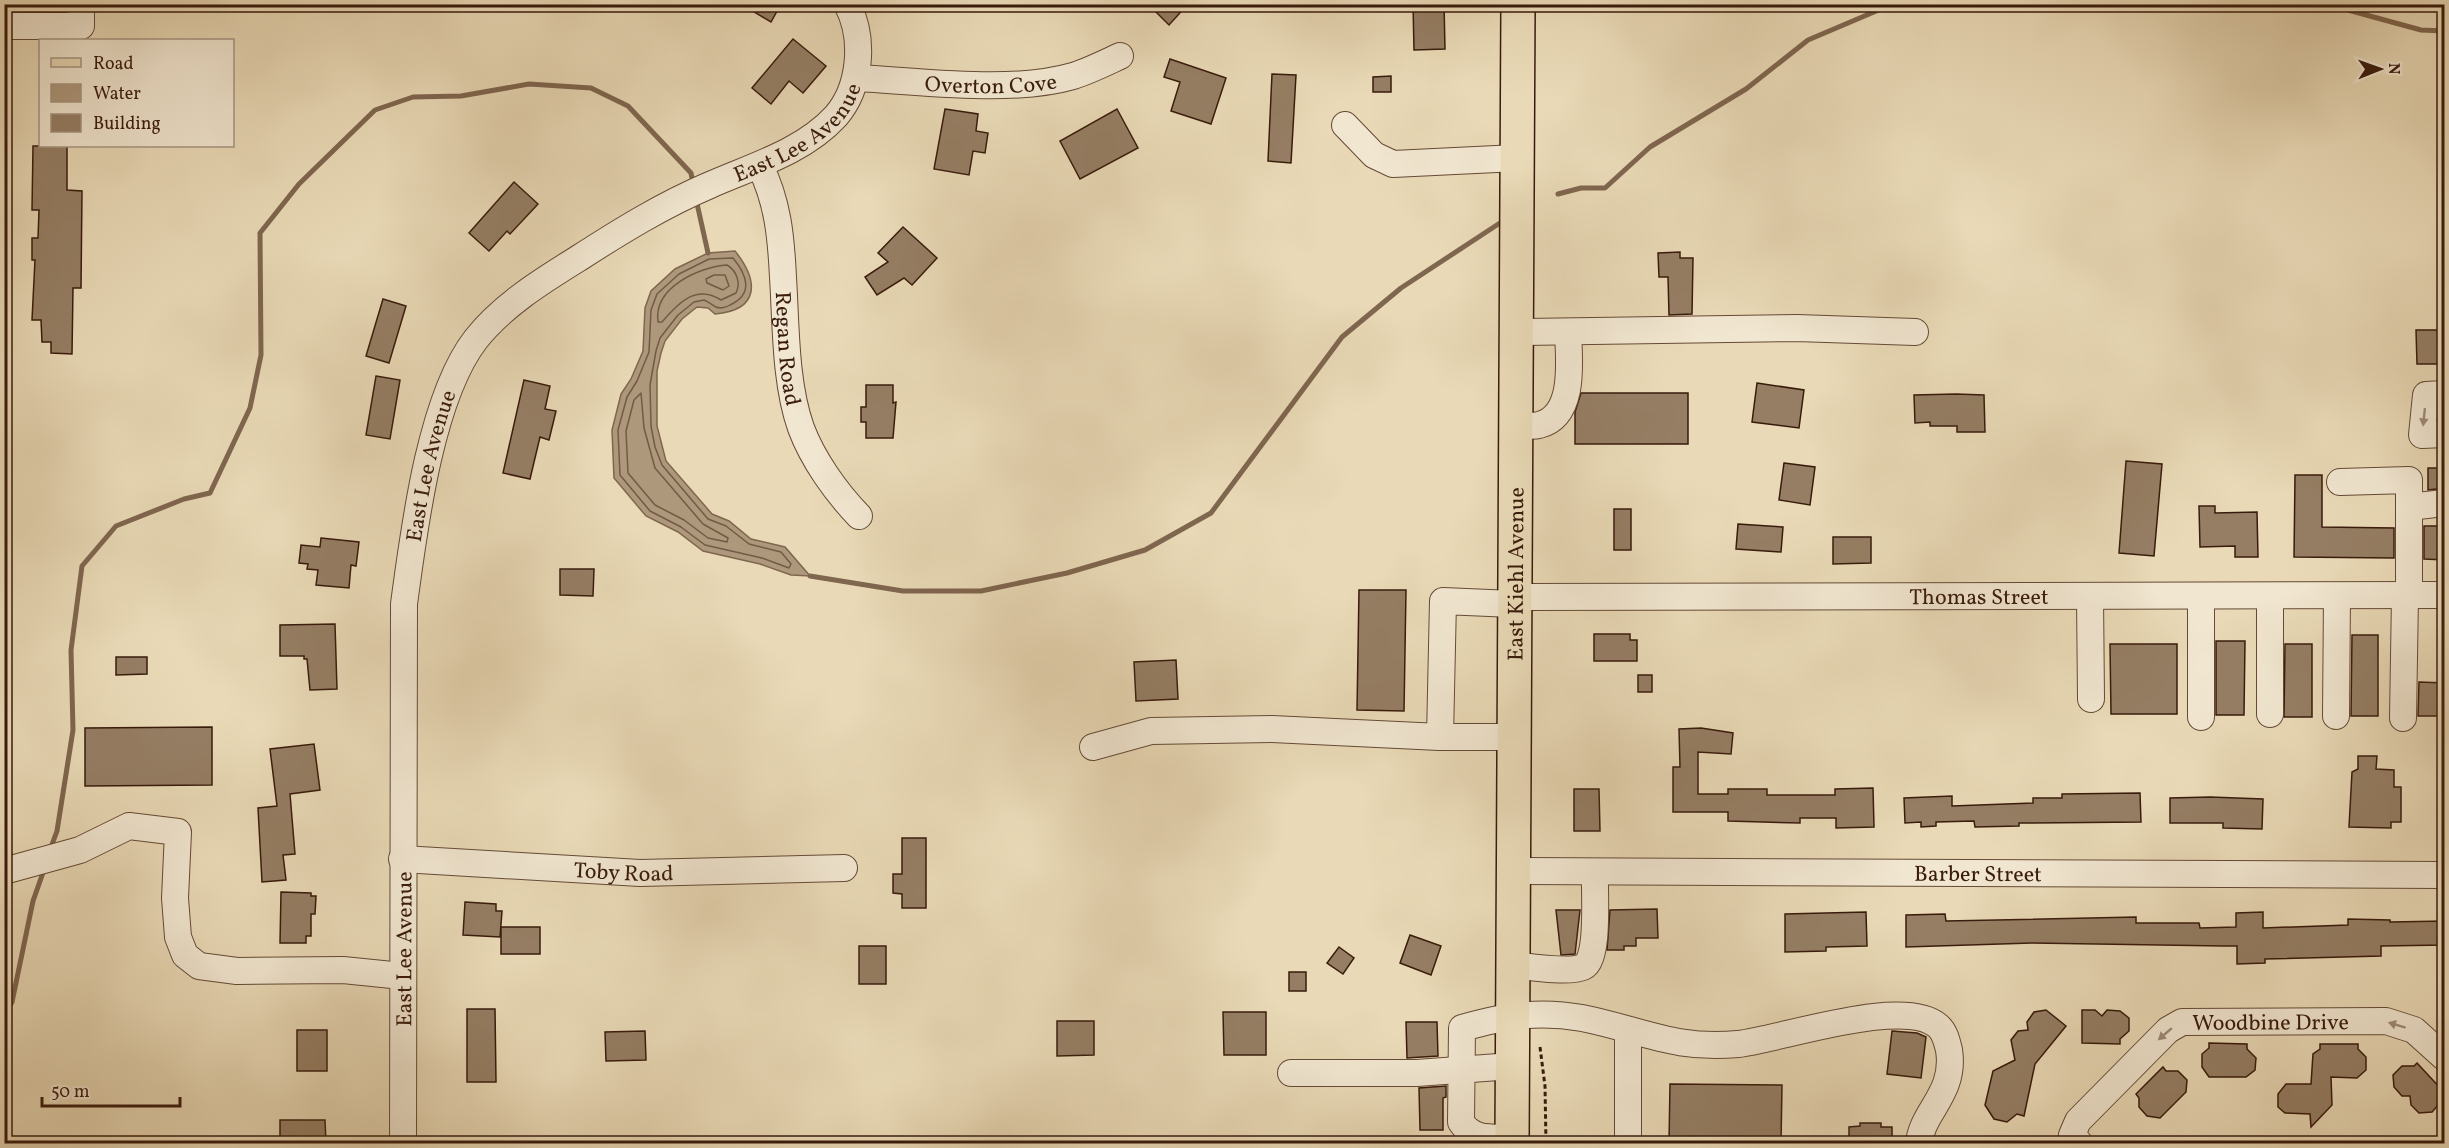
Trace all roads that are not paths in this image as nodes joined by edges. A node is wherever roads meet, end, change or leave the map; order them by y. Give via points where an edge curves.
1 (847, 4) edge
2 (1518, 4) edge
3 (81, 24) edge
4 (4, 26) edge
5 (1120, 56) dead end
6 (856, 78) junction
7 (1345, 125) dead end
8 (1517, 158) junction
9 (760, 166) junction
10 (1516, 332) junction
11 (1568, 332) junction
12 (1915, 332) dead end
13 (2445, 394) edge
14 (1515, 425) junction
15 (2445, 434) edge
16 (2340, 482) dead end
17 (2445, 503) edge
18 (2409, 507) junction
19 (860, 516) dead end
20 (2445, 595) edge
21 (2090, 596) junction
22 (2202, 596) junction
23 (2270, 596) junction
24 (2337, 596) junction
25 (2407, 596) junction
26 (1514, 600) junction
27 (2091, 699) dead end
28 (2270, 714) dead end
29 (2336, 716) dead end
30 (2200, 717) dead end
31 (2403, 718) dead end
32 (1440, 737) junction
33 (1513, 737) junction
34 (1093, 747) dead end
35 (402, 860) junction
36 (844, 868) dead end
37 (4, 871) edge
38 (1513, 872) junction
39 (1595, 872) junction
40 (2445, 875) edge
41 (1513, 965) junction
42 (402, 976) junction
43 (1512, 1014) junction
44 (1628, 1031) junction
45 (2445, 1057) edge
46 (1512, 1066) junction
47 (1460, 1070) junction
48 (1291, 1073) dead end
49 (1512, 1141) edge
50 (403, 1143) edge
51 (1628, 1143) edge
52 (1919, 1143) edge
53 (2080, 1143) edge

1 - 6 street, East Lee Avenue via 855,29
2 - 8 main road, East Kiehl Avenue
3 - 4 street
5 - 6 street, Overton Cove via 1072,76 1041,82 984,84
6 - 9 street, East Lee Avenue via 847,102 835,117
7 - 8 street via 1374,155 1393,164
8 - 10 main road, East Kiehl Avenue
9 - 19 street, Regan Road via 779,220 789,370 801,428 829,479
9 - 35 street, East Lee Avenue via 710,184 634,222 516,300 463,357 447,395 416,525 404,604
10 - 11 street
10 - 14 main road, East Kiehl Avenue
11 - 12 street via 1787,328
11 - 14 street via 1569,380 1560,410 1540,425
13 -> 15 street via 2426,394 2422,435
14 - 26 main road, East Kiehl Avenue
16 - 18 street via 2409,480
17 - 18 street
18 - 25 street
20 - 25 street, Thomas Street
21 - 22 street, Thomas Street
21 - 26 street, Thomas Street
21 - 27 street
22 - 23 street, Thomas Street
22 - 30 street
23 - 24 street, Thomas Street
23 - 28 street
24 - 25 street, Thomas Street
24 - 29 street
25 - 31 street
26 - 32 street, Thomas Street via 1443,601
26 - 33 main road, East Kiehl Avenue
32 - 33 street
32 - 34 street via 1272,729 1151,731
33 - 38 main road, East Kiehl Avenue
35 - 36 street, Toby Road via 640,873
35 - 42 street, East Lee Avenue
37 - 42 street via 80,850 129,826 178,832 177,937 186,955 199,966 237,971 343,970
38 - 39 street, Barber Street
38 - 41 main road, East Kiehl Avenue
39 - 40 street, Barber Street
39 - 41 street via 1594,951 1588,964 1581,968
41 - 43 main road, East Kiehl Avenue
42 - 50 street, East Lee Avenue
43 - 44 street via 1583,1018
43 - 46 main road, East Kiehl Avenue
43 - 47 street via 1462,1028
44 - 51 street
44 - 52 street via 1700,1046 1741,1043 1873,1016 1926,1020 1943,1032 1949,1056 1946,1085
45 -> 53 street, Woodbine Drive via 2414,1030 2386,1021 2182,1022 2168,1030 2078,1121 2072,1135
46 - 47 street
46 - 49 main road, East Kiehl Avenue
47 - 48 street
47 - 49 street via 1461,1122 1468,1133

